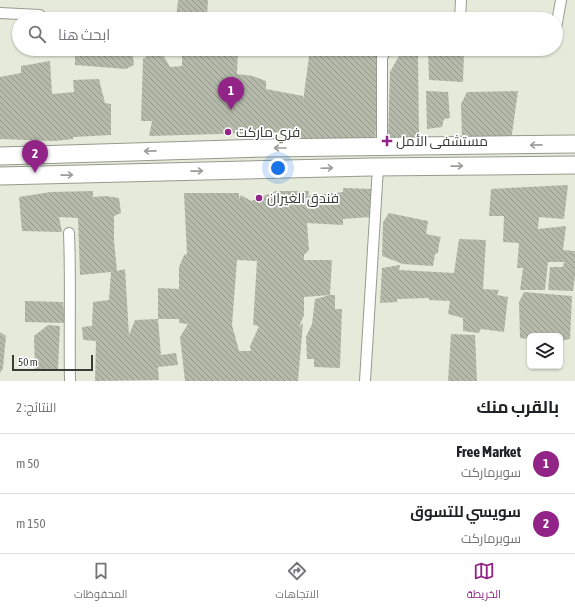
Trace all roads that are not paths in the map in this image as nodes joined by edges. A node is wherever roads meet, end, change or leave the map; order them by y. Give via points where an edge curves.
1 (461, 0) edge
2 (561, 0) edge
3 (460, 12) edge
4 (559, 12) edge
5 (0, 13) edge
6 (12, 14) edge
7 (383, 56) edge
8 (575, 144) edge
9 (382, 147) junction
10 (0, 156) edge
11 (575, 165) edge
12 (378, 167) junction
13 (0, 176) edge
14 (69, 233) dead end
15 (70, 381) edge
16 (365, 381) edge

1 - 3 street
2 - 4 street
5 - 6 street
7 - 9 street
8 -> 9 main road
9 -> 10 main road
12 -> 11 main road
13 -> 12 main road
12 - 16 street
14 - 15 street

